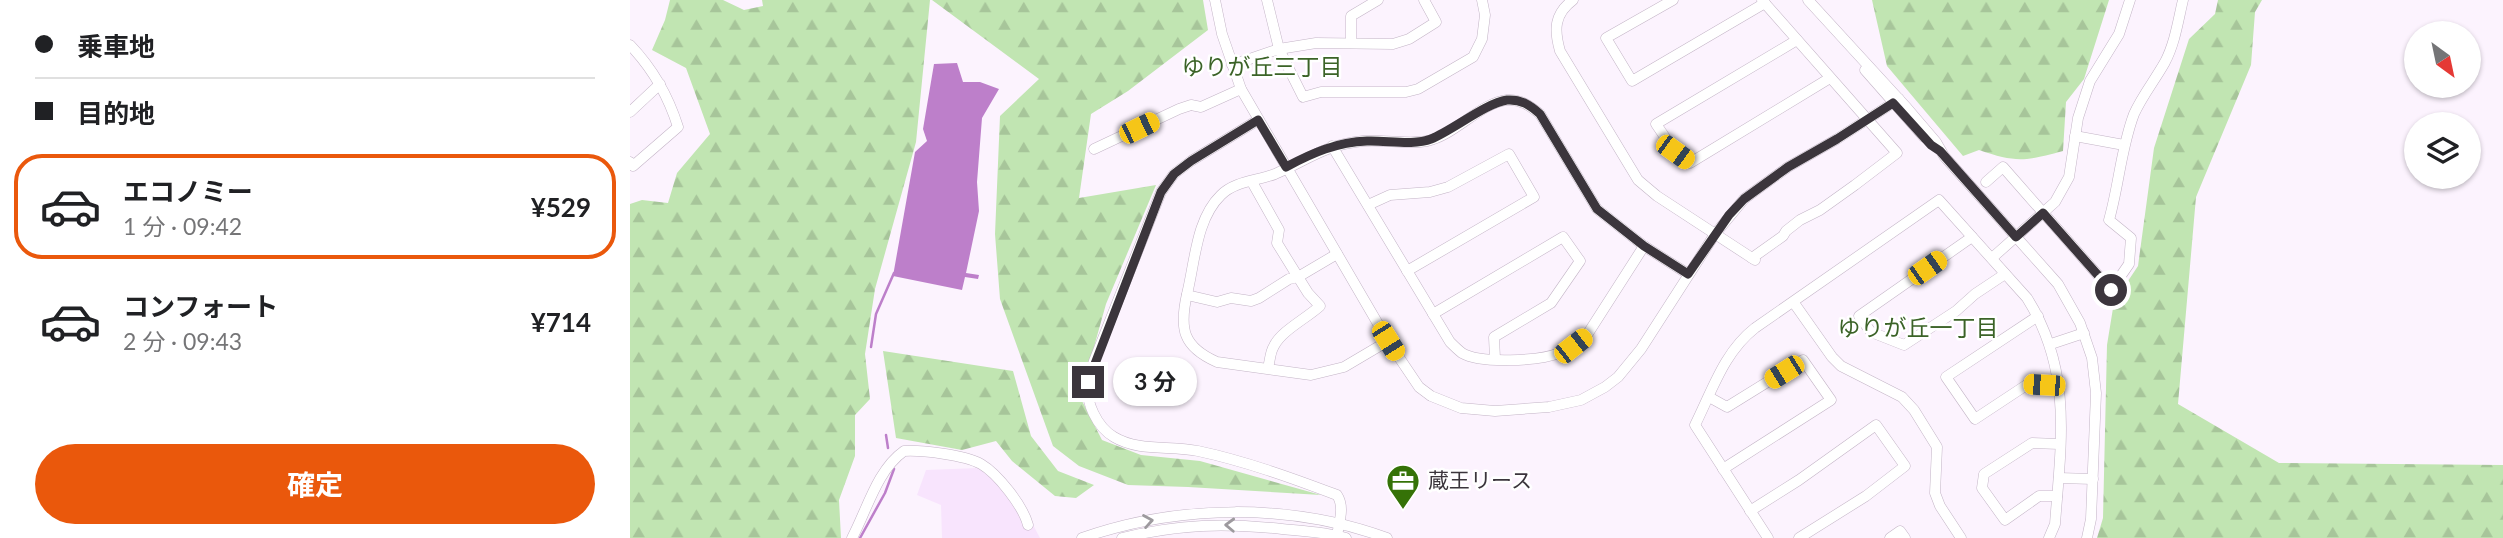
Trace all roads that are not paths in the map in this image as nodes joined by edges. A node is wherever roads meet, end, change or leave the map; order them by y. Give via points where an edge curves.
1 (1215, 0) edge
2 (1267, 0) edge
3 (1378, 0) edge
4 (1424, 0) edge
5 (1482, 0) edge
6 (1573, 0) edge
7 (1673, 0) edge
8 (1808, 0) edge
9 (2130, 0) edge
10 (2183, 0) edge
11 (1763, 1) edge
12 (1797, 40) junction
13 (1351, 43) junction
14 (630, 46) edge
15 (1279, 49) junction
16 (1232, 65) junction
17 (1830, 78) junction
18 (660, 85) junction
19 (1241, 89) junction
20 (1896, 101) junction
21 (630, 112) edge
22 (1258, 120) junction
23 (1867, 120) junction
24 (2075, 136) junction
25 (2124, 145) junction
26 (1332, 146) junction
27 (1094, 149) dead end
28 (630, 163) edge
29 (1286, 167) junction
30 (1252, 181) junction
31 (1986, 182) dead end
32 (1368, 205) junction
33 (2043, 213) junction
34 (1715, 234) junction
35 (1972, 237) junction
36 (2016, 237) junction
37 (1644, 246) junction
38 (1337, 254) junction
39 (1992, 258) junction
40 (1408, 271) junction
41 (1688, 274) junction
42 (2005, 274) junction
43 (1298, 277) junction
44 (1187, 295) junction
45 (1794, 303) junction
46 (1433, 314) junction
47 (2038, 316) junction
48 (2084, 333) junction
49 (1388, 341) junction
50 (2051, 344) junction
51 (1495, 359) junction
52 (1268, 368) junction
53 (2060, 386) junction
54 (1709, 397) junction
55 (2059, 444) junction
56 (1723, 469) junction
57 (2059, 478) junction
58 (2093, 480) junction
59 (2057, 496) junction
60 (1750, 511) junction
61 (1339, 523) junction
62 (1028, 524) dead end
63 (1342, 537) edge
64 (1958, 537) edge
65 (852, 538) edge
66 (1082, 538) edge
67 (1122, 538) edge
68 (1387, 538) edge
69 (1768, 538) edge
70 (1799, 538) edge
71 (1890, 538) edge
72 (1905, 538) edge
73 (2049, 538) edge
74 (2087, 538) edge

1 - 16 street
2 - 15 street
3 - 13 street via 1351,16
4 - 13 street via 1437,22 1409,39 1392,44
5 - 15 street via 1482,39 1473,57 1406,92 1321,92 1303,97
6 - 34 street via 1560,14 1555,33 1560,51 1625,161 1657,196
7 - 11 street via 1606,38 1632,81
8 - 20 street
9 - 24 street via 2119,34 2090,81
10 - 25 street via 2174,41 2135,112
11 - 12 street
12 - 17 street
12 - 17 street via 1656,124 1675,152 1690,163
13 - 15 street
14 - 18 street
15 - 16 street
16 - 19 street
17 - 23 street
18 - 21 street
18 - 28 street via 678,127 633,166
19 - 22 street
19 - 27 street via 1210,104 1179,109
20 - 23 street
20 - 36 street
22 - 29 street
22 - 61 street via 1191,161 1161,192 1094,361 1088,400 1098,422 1112,437 1132,446 1196,451 1337,495
23 - 34 street via 1765,182
23 - 34 street via 1897,153 1855,186 1800,220 1754,259
24 - 25 street
24 - 33 street via 2068,177 2055,202
25 - 33 street via 2109,220 2131,238 2129,264 2111,290
26 - 29 street
26 - 32 street
26 - 37 street via 1427,141 1497,102 1520,101 1540,114 1597,209
29 - 30 street
29 - 38 street
30 - 43 street via 1279,230 1277,243
30 - 44 street via 1231,188 1209,211
31 - 33 street via 2003,167
32 - 40 street
32 - 40 street via 1390,195 1448,187 1509,154 1534,197
33 - 36 street
34 - 41 street
35 - 39 street
35 - 42 street via 1859,316 1871,332 1904,345
35 - 45 street via 1939,200
36 - 39 street
36 - 48 street via 2058,284
37 - 41 street
37 - 51 street via 1587,335 1573,346 1558,354
38 - 43 street
38 - 49 street
39 - 42 street
40 - 46 street
41 - 49 street via 1630,364 1605,387 1569,404 1495,411 1445,403 1413,380
42 - 47 street
43 - 44 street via 1251,301 1231,298 1217,302
43 - 52 street via 1320,306 1283,334 1273,346
44 - 52 street via 1182,312 1190,345 1217,362
45 - 54 street via 1740,339
45 - 64 street via 1840,366 1902,397 1914,410 1937,447 1935,493
46 - 51 street via 1462,353
46 - 51 street via 1563,237 1580,261 1551,303 1494,337
47 - 50 street
47 - 53 street via 1946,377 1975,419 2028,384
48 - 50 street
48 - 58 street via 2096,393
49 - 52 street via 1344,368 1328,372
50 - 53 street
53 - 55 street
54 - 56 street via 1695,425
54 - 56 street via 1727,407 1803,360 1831,400
55 - 57 street
55 - 59 street via 2032,443 1984,474 1982,488 2005,520 2039,496
56 - 60 street
57 - 58 street
57 - 59 street
58 - 74 street
59 - 73 street
60 - 69 street
60 - 70 street via 1876,425 1905,466
61 - 63 street
66 -> 61 street via 1151,520 1223,513 1268,513
61 - 68 street
62 - 65 street via 1016,499 980,463 904,451 883,475
63 -> 67 street via 1206,524
71 - 72 street via 1900,531

